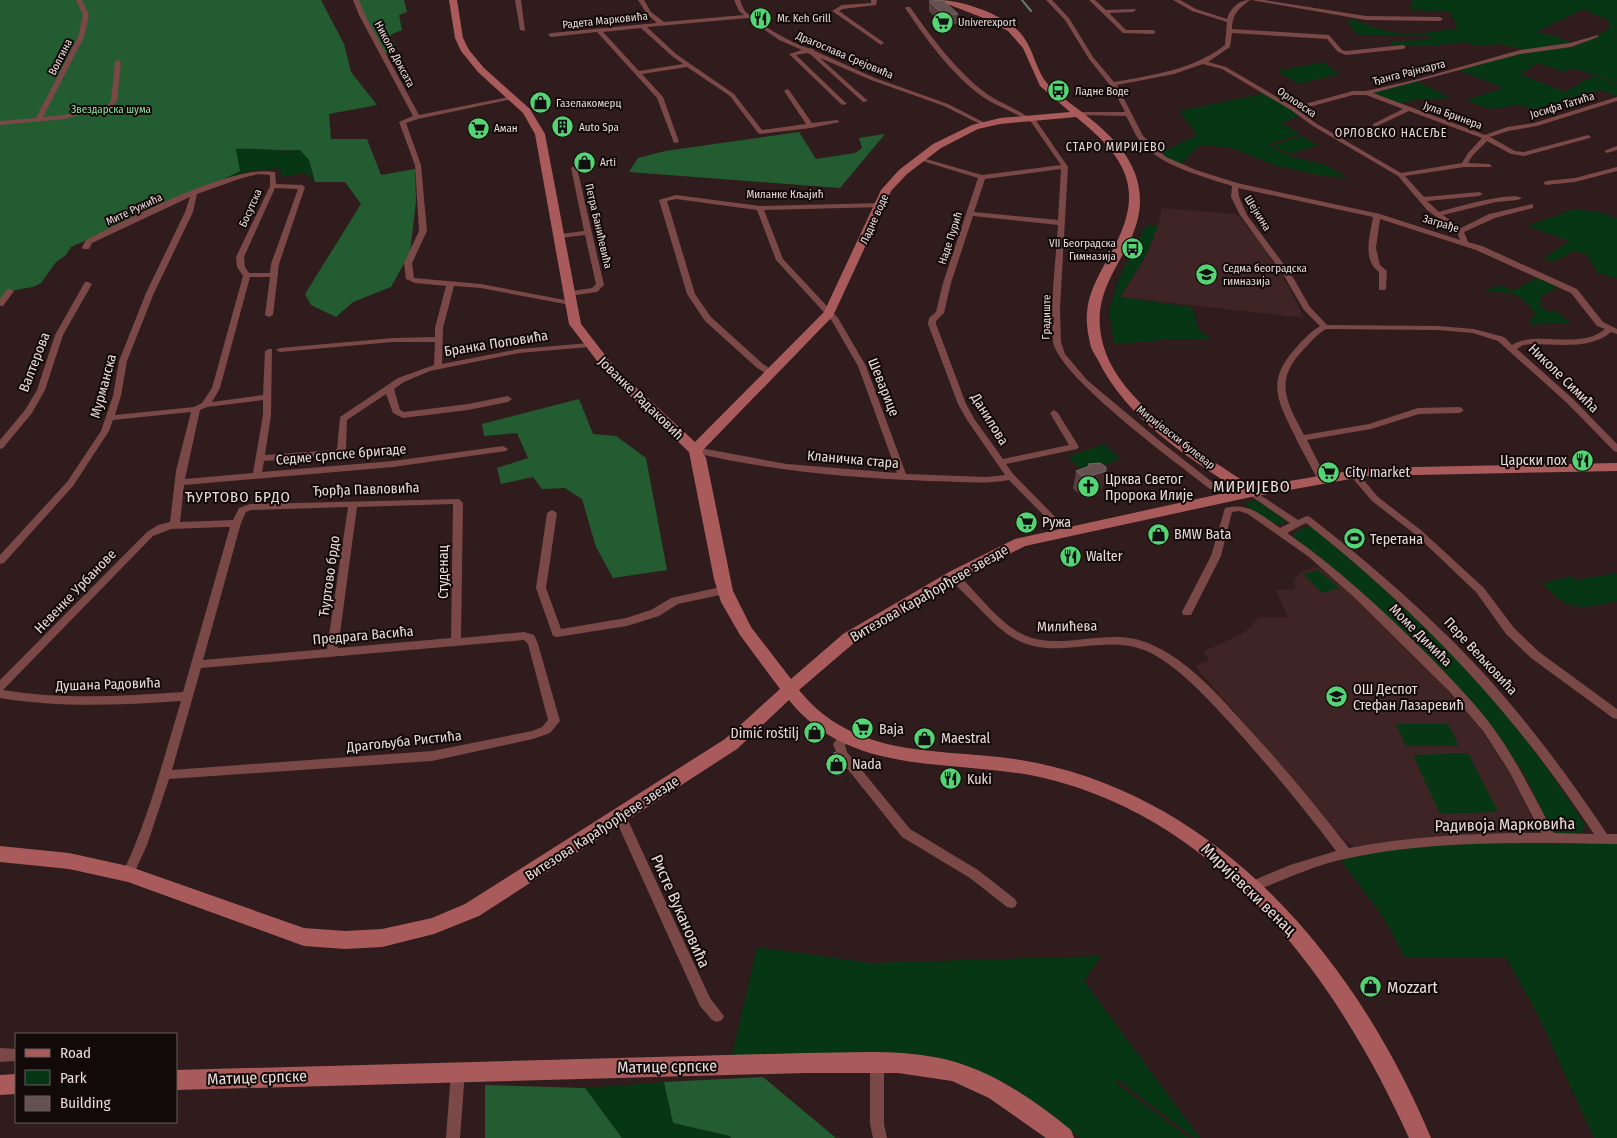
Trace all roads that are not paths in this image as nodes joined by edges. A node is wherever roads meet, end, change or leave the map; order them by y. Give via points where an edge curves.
1 (79, 0) edge
2 (356, 0) edge
3 (453, 0) edge
4 (518, 0) edge
5 (641, 0) edge
6 (737, 0) edge
7 (874, 0) edge
8 (941, 0) edge
9 (1049, 0) edge
10 (1092, 0) edge
11 (1176, 0) edge
12 (1230, 0) edge
13 (1247, 0) edge
14 (1254, 0) edge
15 (1240, 4) junction
16 (908, 8) dead end
17 (1133, 10) dead end
18 (1105, 12) junction
19 (748, 16) junction
20 (1440, 19) dead end
21 (1228, 21) junction
22 (662, 24) junction
23 (642, 26) junction
24 (523, 30) dead end
25 (599, 31) junction
26 (1229, 31) junction
27 (1153, 32) dead end
28 (551, 35) dead end
29 (1596, 36) dead end
30 (881, 43) dead end
31 (1403, 47) dead end
32 (811, 50) junction
33 (118, 62) dead end
34 (1203, 62) junction
35 (689, 65) junction
36 (639, 73) junction
37 (1114, 84) junction
38 (787, 91) dead end
39 (1366, 93) junction
40 (514, 98) junction
41 (1617, 99) edge
42 (865, 101) dead end
43 (844, 104) dead end
44 (1294, 109) junction
45 (1407, 109) junction
46 (1079, 114) junction
47 (1128, 114) junction
48 (417, 117) junction
49 (1028, 118) junction
50 (38, 120) junction
51 (837, 122) dead end
52 (0, 123) edge
53 (984, 124) junction
54 (1375, 125) dead end
55 (811, 126) junction
56 (1588, 137) dead end
57 (1486, 138) junction
58 (676, 142) dead end
59 (1617, 148) edge
60 (1607, 151) dead end
61 (919, 159) junction
62 (1464, 165) junction
63 (1489, 166) dead end
64 (1065, 167) junction
65 (574, 168) dead end
66 (1617, 169) edge
67 (1400, 175) junction
68 (982, 177) junction
69 (1546, 183) dead end
70 (1235, 185) junction
71 (273, 186) junction
72 (194, 194) junction
73 (1479, 194) dead end
74 (1518, 198) dead end
75 (1422, 199) junction
76 (880, 205) junction
77 (1530, 206) dead end
78 (760, 208) junction
79 (970, 214) junction
80 (1438, 214) junction
81 (1377, 216) junction
82 (1062, 223) junction
83 (1460, 231) junction
84 (588, 233) junction
85 (560, 236) junction
86 (1465, 242) junction
87 (86, 247) dead end
88 (247, 275) junction
89 (273, 275) junction
90 (88, 284) dead end
91 (451, 284) junction
92 (1382, 288) dead end
93 (10, 291) dead end
94 (570, 299) junction
95 (0, 304) edge
96 (942, 306) joint
97 (829, 313) junction
98 (269, 315) dead end
99 (1325, 327) junction
100 (1613, 331) edge
101 (438, 339) junction
102 (589, 346) junction
103 (1513, 348) junction
104 (280, 350) dead end
105 (269, 351) dead end
106 (438, 366) junction
107 (771, 373) junction
108 (389, 388) junction
109 (268, 397) junction
110 (508, 399) dead end
111 (200, 407) junction
112 (1460, 410) dead end
113 (1054, 413) dead end
114 (111, 418) junction
115 (1300, 439) junction
116 (0, 446) edge
117 (504, 449) dead end
118 (695, 450) junction
119 (1617, 450) edge
120 (261, 458) junction
121 (1001, 462) junction
122 (1617, 467) edge
123 (258, 474) junction
124 (1354, 474) junction
125 (903, 477) junction
126 (1011, 477) junction
127 (1321, 478) junction
128 (180, 482) junction
129 (1213, 487) dead end
130 (1251, 492) junction
131 (458, 503) joint
132 (353, 504) junction
133 (552, 514) dead end
134 (236, 523) junction
135 (1296, 523) junction
136 (175, 524) junction
137 (1064, 531) junction
138 (1280, 532) junction
139 (0, 561) edge
140 (954, 576) junction
141 (725, 590) junction
142 (1187, 612) dead end
143 (530, 638) joint
144 (456, 641) junction
145 (332, 653) junction
146 (198, 664) junction
147 (0, 687) edge
148 (791, 690) junction
149 (0, 694) edge
150 (188, 696) junction
151 (1617, 715) edge
152 (845, 736) junction
153 (164, 775) junction
154 (620, 816) junction
155 (1550, 838) junction
156 (1611, 839) edge
157 (1345, 853) junction
158 (0, 854) edge
159 (128, 874) junction
160 (1251, 887) junction
161 (1011, 903) dead end
162 (718, 1016) dead end
163 (0, 1055) edge
164 (15, 1055) edge
165 (877, 1063) junction
166 (458, 1071) junction
167 (178, 1080) edge
168 (15, 1084) edge
169 (0, 1085) edge
170 (453, 1138) edge
171 (880, 1138) edge
172 (1063, 1138) edge
173 (1420, 1138) edge

1 - 50 street, Волгина via 86,15 81,37
2 - 48 street, Николе Доксата
3 - 40 main road, Јованке Радаковић via 459,38 465,51 481,70
4 - 24 street
5 - 22 street, Радета Марковића
6 - 19 street, Драгослава Срејовића
7 - 30 street via 874,4 842,7 835,11
8 - 46 main road, Миријевски булевар via 993,19 1012,32 1027,49 1043,84
9 - 37 street, Шејкина via 1067,19 1091,58
10 - 18 street
11 - 21 street via 1194,10
12 - 15 street
13 - 15 street
14 - 20 street via 1366,18
15 - 21 street
16 - 49 street via 964,77 983,94
17 - 18 street
18 - 27 street via 1125,32
19 - 22 street, Радета Марковића
19 - 32 street, Драгослава Срејовића via 781,38
21 - 26 street
22 - 23 street, Радета Марковића
23 - 25 street, Радета Марковића
23 - 35 street
25 - 28 street, Радета Марковића
25 - 36 street
26 - 31 street via 1329,37 1340,51 1346,53
26 - 34 street via 1228,46
29 - 39 street, Ђанга Рајнхарта via 1571,45 1528,51
32 - 42 street
32 - 43 street via 792,55
32 - 53 street, Драгослава Срејовића via 873,79 946,104
33 - 50 street via 114,101 110,106
34 - 37 street
34 - 44 street, Орловска via 1224,68
35 - 36 street
35 - 55 street via 732,95 760,132
36 - 58 street via 660,97
37 - 47 street, Шејкина
38 - 55 street
39 - 44 street, Ђанга Рајнхарта via 1353,93
39 - 45 street, Јула Бринера
40 - 48 street
40 - 85 main road, Јованке Радаковић via 534,119 540,134
41 - 57 street, Јосифа Татића
44 - 67 street, Орловска via 1314,125
45 - 54 street, Јула Бринера
45 - 57 street, Јула Бринера
46 - 47 street, Ладне воде
46 - 49 main road, Ладне воде
46 - 130 main road, Миријевски булевар via 1118,151 1131,175 1135,194 1130,228 1095,297 1094,324 1102,358 1117,383 1139,409
47 - 70 street, Шејкина via 1140,137 1158,154 1187,169
48 - 91 street via 402,122 418,165 423,231 407,271 413,281
49 - 53 main road, Ладне воде
49 - 64 street
50 - 52 street
51 - 55 street
53 - 61 main road, Ладне воде via 958,134
56 - 57 street via 1521,154
57 - 62 street, Јула Бринера
59 - 60 street
61 - 68 street
61 - 76 main road, Ладне воде via 890,184
62 - 63 street
62 - 67 street
64 - 68 street
64 - 82 street, Градиште
65 - 84 street, Петра Банићевића
66 - 69 street via 1575,180
67 - 75 street, Орловска
68 - 79 street, Наде Пурић
70 - 81 street, Заграђе
70 - 99 street, Шејкина via 1235,197 1244,215 1287,274 1307,308
71 - 72 street, Босутска via 273,173 259,171 237,176
71 - 88 street, Босутска via 240,257 242,270
71 - 89 street via 298,185 301,188
72 - 87 street, Мите Ружића via 123,225 89,242
72 - 114 street, Мурманска via 190,212 150,294 123,361
73 - 75 street
74 - 80 street
75 - 80 street, Орловска
76 - 78 street, Миланке Кљајић
76 - 97 main road, Ладне воде
77 - 83 street via 1492,216
78 - 97 street, Шеварице via 780,260
78 - 107 street, Миланке Кљајић via 676,197 662,202 688,288 699,308
79 - 82 street
79 - 96 street, Наде Пурић
80 - 83 street, Орловска
81 - 86 street, Заграђе
81 - 92 street via 1372,248 1376,266 1383,271
82 - 129 street, Градиште via 1056,328 1061,354 1084,382
83 - 86 street, Орловска
84 - 85 street
84 - 94 street, Петра Банићевића via 600,285
85 - 94 main road, Јованке Радаковић
86 - 100 street, Заграђе via 1574,291 1600,324
88 - 89 street
88 - 111 street via 217,384
89 - 98 street
90 - 116 street, Валтерова via 59,335 41,390 29,411
91 - 94 street
91 - 101 street
93 - 95 street
94 - 102 main road, Јованке Радаковић via 575,324
96 - 121 street, Данилова via 932,324 967,413
97 - 107 main road, Ладне воде
97 - 125 street, Шеварице via 862,366
99 - 103 street, Николе Симића via 1467,330 1495,337
99 - 115 street via 1293,355 1281,381 1280,394
100 - 103 street via 1594,339 1521,343
101 - 104 street
101 - 106 street, Бранка Поповића
102 - 106 street, Бранка Поповића via 519,350
102 - 118 main road, Јованке Радаковић via 617,377
103 - 119 street, Николе Симића
105 - 109 street
106 - 108 street, Бранка Поповића via 407,376
107 - 118 main road, Ладне воде
108 - 110 street via 396,412 403,415
108 - 120 street, Бранка Поповића via 344,420 341,450 337,453
109 - 111 street
109 - 120 street
111 - 114 street
111 - 128 street
112 - 115 street via 1418,411 1371,426
113 - 121 street via 1074,447
114 - 139 street, Мурманска via 96,447 70,484
115 - 127 street
117 - 123 street, Седме српске бригаде via 393,464
118 - 125 street, Кланичка стара via 817,471
118 - 141 main road, Јованке Радаковић
120 - 123 street
121 - 126 street, Данилова
122 - 124 main road, Витезова Карађорђеве звезде via 1407,470
123 - 128 street, Седме српске бригаде
124 - 127 main road, Витезова Карађорђеве звезде
124 - 151 street via 1375,499 1419,533 1480,590 1510,631 1535,655
125 - 126 street, Кланичка стара
126 - 137 street, Данилова
127 - 130 main road, Витезова Карађорђеве звезде
128 - 136 street
130 - 135 street
130 - 137 main road, Витезова Карађорђеве звезде
131 - 132 street, Ђорђа Павловића via 448,500
131 - 144 street, Студенац
132 - 134 street, Ђорђа Павловића via 245,509
132 - 145 street, Ћуртово брдо
133 - 141 street via 542,588 557,633 627,622 654,613 675,601
134 - 136 street
134 - 146 street
135 - 138 street
135 - 156 street, Пере Вељковића via 1307,519 1352,553 1436,630 1489,685
136 - 147 street, Невенке Урбанове via 146,537
137 - 140 main road, Витезова Карађорђеве звезде via 1013,545
138 - 142 street, Моме Димића via 1251,512 1239,508 1228,510 1216,556
138 - 155 street, Моме Димића via 1360,596 1452,687 1480,720 1513,768
140 - 148 main road, Витезова Карађорђеве звезде via 849,638
140 - 157 street, Милићева via 1021,639 1051,644 1127,640 1156,651 1196,680 1268,758
141 - 148 main road, Јованке Радаковић via 740,624
143 - 144 street, Предрага Васића via 512,636
143 - 153 street, Драгољуба Ристића via 554,721 546,730 496,744 432,756
144 - 145 street, Предрага Васића
145 - 146 street, Предрага Васића
146 - 150 street
148 - 152 main road, Миријевски венац via 811,713
148 - 154 main road, Витезова Карађорђеве звезде via 736,740
149 - 150 street, Душана Радовића via 88,702
150 - 153 street
152 - 160 main road, Миријевски венац via 898,754 1016,766 1093,786 1177,827 1204,845
152 - 161 street via 840,744 842,754 906,833 974,874
153 - 159 street
154 - 159 main road, Витезова Карађорђеве звезде via 472,910 434,926 382,938 334,940 290,933
154 - 162 street, Ристе Вукановића via 701,994
155 - 156 street, Радивоја Марковића
155 - 157 street, Радивоја Марковића via 1447,839
157 - 160 street, Радивоја Марковића
158 - 159 main road, Витезова Карађорђеве звезде via 70,861
160 - 173 main road, Миријевски венац via 1309,948 1353,1010 1394,1078
163 - 164 street
165 - 166 main road, Матице српске
165 - 171 street
165 - 172 main road, Матице српске via 929,1066 970,1078 1021,1106
166 - 167 main road, Матице српске
166 - 170 street
168 - 169 main road

